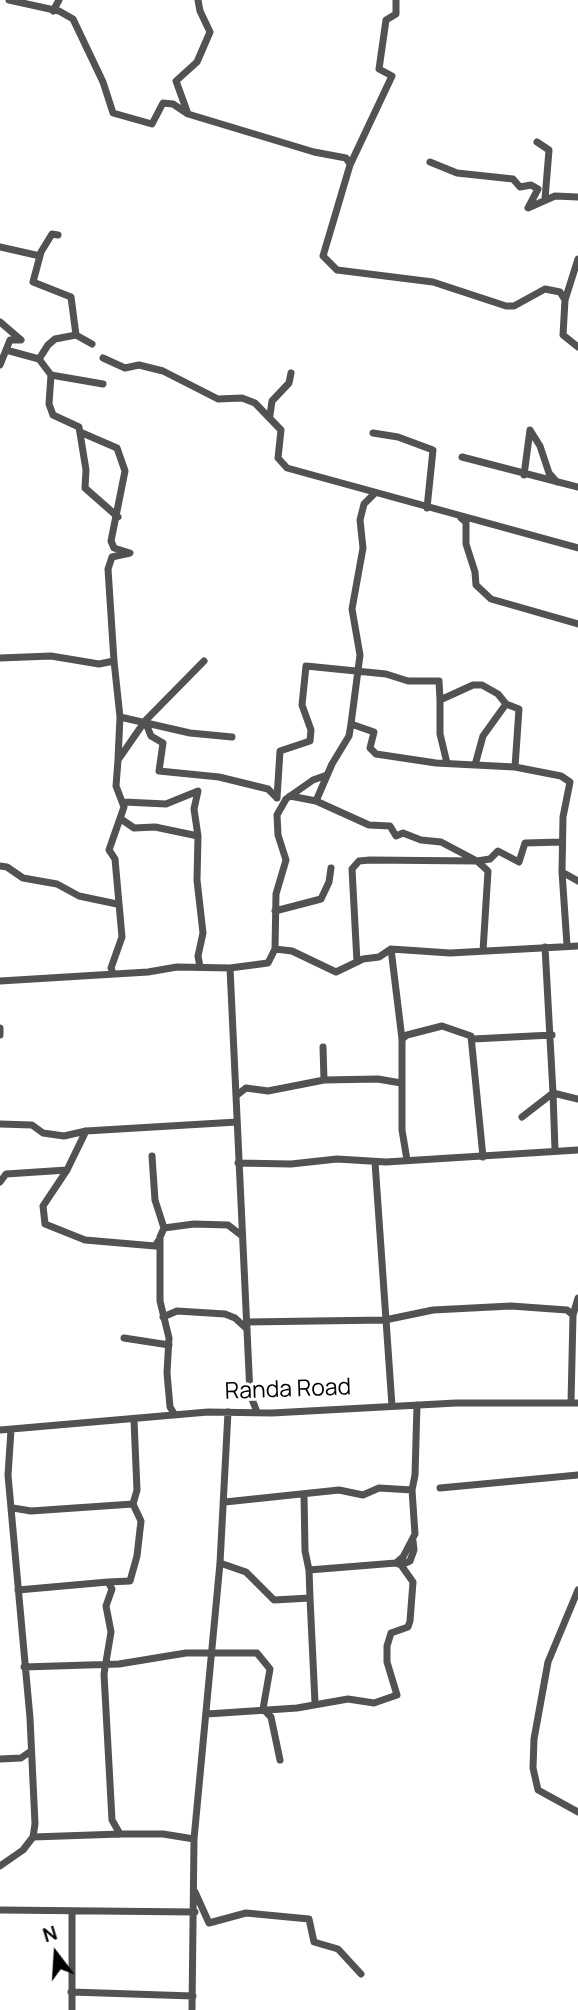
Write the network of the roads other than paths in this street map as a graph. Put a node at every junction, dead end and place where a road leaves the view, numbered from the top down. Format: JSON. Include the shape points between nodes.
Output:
{"nodes":[{"id":1,"x":9,"y":0,"type":"edge"},
{"id":2,"x":59,"y":0,"type":"edge"},
{"id":3,"x":198,"y":0,"type":"edge"},
{"id":4,"x":396,"y":0,"type":"edge"},
{"id":5,"x":53,"y":11,"type":"junction"},
{"id":6,"x":188,"y":114,"type":"junction"},
{"id":7,"x":537,"y":142,"type":"dead end"},
{"id":8,"x":430,"y":162,"type":"dead end"},
{"id":9,"x":350,"y":165,"type":"junction"},
{"id":10,"x":578,"y":197,"type":"edge"},
{"id":11,"x":545,"y":199,"type":"junction"},
{"id":12,"x":58,"y":235,"type":"dead end"},
{"id":13,"x":0,"y":247,"type":"edge"},
{"id":14,"x":40,"y":256,"type":"junction"},
{"id":15,"x":578,"y":259,"type":"edge"},
{"id":16,"x":565,"y":300,"type":"junction"},
{"id":17,"x":0,"y":321,"type":"edge"},
{"id":18,"x":76,"y":335,"type":"junction"},
{"id":19,"x":92,"y":344,"type":"dead end"},
{"id":20,"x":578,"y":347,"type":"edge"},
{"id":21,"x":6,"y":350,"type":"junction"},
{"id":22,"x":103,"y":358,"type":"dead end"},
{"id":23,"x":39,"y":359,"type":"junction"},
{"id":24,"x":0,"y":365,"type":"edge"},
{"id":25,"x":291,"y":373,"type":"dead end"},
{"id":26,"x":51,"y":375,"type":"junction"},
{"id":27,"x":103,"y":384,"type":"dead end"},
{"id":28,"x":270,"y":415,"type":"junction"},
{"id":29,"x":80,"y":432,"type":"junction"},
{"id":30,"x":373,"y":433,"type":"dead end"},
{"id":31,"x":462,"y":457,"type":"dead end"},
{"id":32,"x":524,"y":475,"type":"junction"},
{"id":33,"x":558,"y":483,"type":"junction"},
{"id":34,"x":578,"y":487,"type":"edge"},
{"id":35,"x":374,"y":494,"type":"junction"},
{"id":36,"x":427,"y":508,"type":"junction"},
{"id":37,"x":118,"y":517,"type":"junction"},
{"id":38,"x":461,"y":517,"type":"junction"},
{"id":39,"x":578,"y":548,"type":"edge"},
{"id":40,"x":578,"y":624,"type":"edge"},
{"id":41,"x":0,"y":658,"type":"edge"},
{"id":42,"x":114,"y":661,"type":"junction"},
{"id":43,"x":204,"y":661,"type":"dead end"},
{"id":44,"x":358,"y":674,"type":"junction"},
{"id":45,"x":439,"y":681,"type":"junction"},
{"id":46,"x":506,"y":704,"type":"junction"},
{"id":47,"x":120,"y":717,"type":"junction"},
{"id":48,"x":145,"y":721,"type":"junction"},
{"id":49,"x":351,"y":724,"type":"junction"},
{"id":50,"x":232,"y":737,"type":"dead end"},
{"id":51,"x":118,"y":760,"type":"junction"},
{"id":52,"x":447,"y":763,"type":"junction"},
{"id":53,"x":475,"y":765,"type":"junction"},
{"id":54,"x":515,"y":767,"type":"junction"},
{"id":55,"x":327,"y":775,"type":"junction"},
{"id":56,"x":578,"y":777,"type":"edge"},
{"id":57,"x":570,"y":782,"type":"junction"},
{"id":58,"x":290,"y":796,"type":"junction"},
{"id":59,"x":279,"y":801,"type":"junction"},
{"id":60,"x":124,"y":802,"type":"junction"},
{"id":61,"x":316,"y":802,"type":"junction"},
{"id":62,"x":121,"y":819,"type":"junction"},
{"id":63,"x":198,"y":836,"type":"junction"},
{"id":64,"x":562,"y":842,"type":"junction"},
{"id":65,"x":477,"y":861,"type":"junction"},
{"id":66,"x":0,"y":866,"type":"edge"},
{"id":67,"x":331,"y":868,"type":"dead end"},
{"id":68,"x":562,"y":872,"type":"junction"},
{"id":69,"x":578,"y":881,"type":"edge"},
{"id":70,"x":117,"y":904,"type":"junction"},
{"id":71,"x":275,"y":911,"type":"junction"},
{"id":72,"x":567,"y":945,"type":"junction"},
{"id":73,"x":578,"y":946,"type":"edge"},
{"id":74,"x":545,"y":947,"type":"junction"},
{"id":75,"x":275,"y":949,"type":"junction"},
{"id":76,"x":391,"y":949,"type":"junction"},
{"id":77,"x":483,"y":951,"type":"junction"},
{"id":78,"x":357,"y":962,"type":"junction"},
{"id":79,"x":200,"y":967,"type":"junction"},
{"id":80,"x":230,"y":968,"type":"junction"},
{"id":81,"x":113,"y":974,"type":"junction"},
{"id":82,"x":0,"y":981,"type":"edge"},
{"id":83,"x":0,"y":1028,"type":"edge"},
{"id":84,"x":0,"y":1035,"type":"edge"},
{"id":85,"x":552,"y":1035,"type":"junction"},
{"id":86,"x":402,"y":1039,"type":"junction"},
{"id":87,"x":473,"y":1039,"type":"junction"},
{"id":88,"x":323,"y":1047,"type":"dead end"},
{"id":89,"x":324,"y":1080,"type":"junction"},
{"id":90,"x":401,"y":1083,"type":"junction"},
{"id":91,"x":553,"y":1093,"type":"junction"},
{"id":92,"x":237,"y":1096,"type":"junction"},
{"id":93,"x":578,"y":1099,"type":"edge"},
{"id":94,"x":522,"y":1117,"type":"dead end"},
{"id":95,"x":237,"y":1122,"type":"junction"},
{"id":96,"x":1,"y":1123,"type":"edge"},
{"id":97,"x":86,"y":1131,"type":"junction"},
{"id":98,"x":555,"y":1150,"type":"junction"},
{"id":99,"x":578,"y":1150,"type":"edge"},
{"id":100,"x":152,"y":1156,"type":"dead end"},
{"id":101,"x":483,"y":1157,"type":"junction"},
{"id":102,"x":407,"y":1160,"type":"junction"},
{"id":103,"x":375,"y":1161,"type":"junction"},
{"id":104,"x":238,"y":1163,"type":"junction"},
{"id":105,"x":67,"y":1170,"type":"junction"},
{"id":106,"x":0,"y":1182,"type":"edge"},
{"id":107,"x":164,"y":1228,"type":"junction"},
{"id":108,"x":241,"y":1235,"type":"junction"},
{"id":109,"x":160,"y":1237,"type":"junction"},
{"id":110,"x":578,"y":1298,"type":"edge"},
{"id":111,"x":573,"y":1315,"type":"junction"},
{"id":112,"x":163,"y":1317,"type":"junction"},
{"id":113,"x":385,"y":1320,"type":"junction"},
{"id":114,"x":247,"y":1326,"type":"junction"},
{"id":115,"x":124,"y":1338,"type":"dead end"},
{"id":116,"x":169,"y":1345,"type":"junction"},
{"id":117,"x":575,"y":1403,"type":"edge"},
{"id":118,"x":417,"y":1405,"type":"junction"},
{"id":119,"x":392,"y":1406,"type":"junction"},
{"id":120,"x":228,"y":1412,"type":"junction"},
{"id":121,"x":257,"y":1412,"type":"junction"},
{"id":122,"x":174,"y":1415,"type":"junction"},
{"id":123,"x":134,"y":1420,"type":"junction"},
{"id":124,"x":0,"y":1430,"type":"edge"},
{"id":125,"x":11,"y":1430,"type":"junction"},
{"id":126,"x":578,"y":1475,"type":"edge"},
{"id":127,"x":440,"y":1488,"type":"dead end"},
{"id":128,"x":412,"y":1490,"type":"junction"},
{"id":129,"x":304,"y":1494,"type":"junction"},
{"id":130,"x":225,"y":1502,"type":"junction"},
{"id":131,"x":133,"y":1504,"type":"junction"},
{"id":132,"x":13,"y":1508,"type":"junction"},
{"id":133,"x":220,"y":1563,"type":"junction"},
{"id":134,"x":398,"y":1564,"type":"junction"},
{"id":135,"x":309,"y":1570,"type":"junction"},
{"id":136,"x":108,"y":1582,"type":"junction"},
{"id":137,"x":18,"y":1590,"type":"junction"},
{"id":138,"x":578,"y":1590,"type":"edge"},
{"id":139,"x":310,"y":1598,"type":"junction"},
{"id":140,"x":212,"y":1654,"type":"junction"},
{"id":141,"x":106,"y":1664,"type":"junction"},
{"id":142,"x":24,"y":1667,"type":"junction"},
{"id":143,"x":316,"y":1703,"type":"junction"},
{"id":144,"x":262,"y":1709,"type":"junction"},
{"id":145,"x":207,"y":1714,"type":"junction"},
{"id":146,"x":31,"y":1751,"type":"junction"},
{"id":147,"x":0,"y":1759,"type":"edge"},
{"id":148,"x":280,"y":1760,"type":"dead end"},
{"id":149,"x":578,"y":1812,"type":"edge"},
{"id":150,"x":120,"y":1834,"type":"junction"},
{"id":151,"x":33,"y":1838,"type":"junction"},
{"id":152,"x":194,"y":1839,"type":"junction"},
{"id":153,"x":0,"y":1866,"type":"edge"},
{"id":154,"x":194,"y":1891,"type":"junction"},
{"id":155,"x":0,"y":1910,"type":"edge"},
{"id":156,"x":72,"y":1912,"type":"junction"},
{"id":157,"x":195,"y":1912,"type":"junction"},
{"id":158,"x":362,"y":1974,"type":"dead end"},
{"id":159,"x":71,"y":1992,"type":"junction"},
{"id":160,"x":193,"y":1996,"type":"junction"},
{"id":161,"x":72,"y":2010,"type":"edge"},
{"id":162,"x":192,"y":2010,"type":"edge"}],
"edges":[{"from":1,"to":5,"type":"street"},
{"from":2,"to":5,"type":"street"},
{"from":3,"to":6,"type":"street","via":[[210,32],[197,62],[176,81]]},
{"from":4,"to":9,"type":"street","via":[[396,14],[386,20],[379,69],[392,76]]},
{"from":5,"to":6,"type":"street","via":[[66,14],[79,28],[113,113],[152,124],[163,103]]},
{"from":6,"to":9,"type":"street","via":[[346,158]]},
{"from":7,"to":11,"type":"street","via":[[550,150]]},
{"from":8,"to":11,"type":"street","via":[[457,173],[513,179],[520,187],[531,185],[538,189],[528,208]]},
{"from":9,"to":16,"type":"street","via":[[324,245],[323,256],[337,270],[433,282],[506,306],[545,289],[560,292]]},
{"from":10,"to":11,"type":"street"},
{"from":12,"to":14,"type":"street","via":[[52,234]]},
{"from":13,"to":14,"type":"street"},
{"from":14,"to":18,"type":"street","via":[[33,282],[71,297]]},
{"from":15,"to":16,"type":"street"},
{"from":16,"to":20,"type":"street","via":[[563,335]]},
{"from":17,"to":21,"type":"street","via":[[21,340],[10,340]]},
{"from":18,"to":19,"type":"street"},
{"from":18,"to":23,"type":"street","via":[[55,340]]},
{"from":21,"to":23,"type":"street"},
{"from":21,"to":24,"type":"street"},
{"from":22,"to":28,"type":"street","via":[[125,368],[139,365],[163,371],[212,397],[242,398]]},
{"from":23,"to":26,"type":"street"},
{"from":25,"to":28,"type":"street","via":[[289,383],[272,401]]},
{"from":26,"to":27,"type":"street"},
{"from":26,"to":29,"type":"street","via":[[52,415],[79,427]]},
{"from":28,"to":35,"type":"street","via":[[281,430],[278,458],[282,465]]},
{"from":29,"to":37,"type":"street","via":[[85,488]]},
{"from":29,"to":37,"type":"street","via":[[117,448],[125,471]]},
{"from":30,"to":36,"type":"street","via":[[433,450]]},
{"from":31,"to":32,"type":"street"},
{"from":32,"to":33,"type":"street"},
{"from":32,"to":33,"type":"street","via":[[530,430]]},
{"from":33,"to":34,"type":"street"},
{"from":35,"to":36,"type":"street"},
{"from":35,"to":44,"type":"street","via":[[361,513],[363,548],[352,610],[359,641]]},
{"from":36,"to":38,"type":"street"},
{"from":37,"to":42,"type":"street","via":[[111,541],[114,548],[130,553],[112,557],[108,569]]},
{"from":38,"to":39,"type":"street"},
{"from":38,"to":40,"type":"street","via":[[466,523],[476,585],[491,599]]},
{"from":41,"to":42,"type":"street"},
{"from":42,"to":47,"type":"street"},
{"from":43,"to":48,"type":"street"},
{"from":44,"to":45,"type":"street"},
{"from":44,"to":49,"type":"street"},
{"from":44,"to":59,"type":"street","via":[[306,666],[302,705],[312,730],[310,741],[281,751]]},
{"from":45,"to":46,"type":"street","via":[[440,701],[482,685]]},
{"from":45,"to":52,"type":"street","via":[[440,734]]},
{"from":46,"to":53,"type":"street","via":[[483,736]]},
{"from":46,"to":54,"type":"street","via":[[519,709]]},
{"from":47,"to":48,"type":"street"},
{"from":47,"to":51,"type":"street"},
{"from":48,"to":50,"type":"street","via":[[190,733]]},
{"from":48,"to":51,"type":"street"},
{"from":48,"to":59,"type":"street","via":[[151,736],[163,743],[159,772],[219,777],[268,789]]},
{"from":49,"to":52,"type":"street","via":[[373,732],[372,753]]},
{"from":49,"to":55,"type":"street"},
{"from":51,"to":60,"type":"street","via":[[117,786]]},
{"from":52,"to":53,"type":"street"},
{"from":53,"to":54,"type":"street"},
{"from":54,"to":57,"type":"street"},
{"from":55,"to":58,"type":"street"},
{"from":55,"to":61,"type":"street"},
{"from":56,"to":57,"type":"street"},
{"from":57,"to":64,"type":"street"},
{"from":58,"to":59,"type":"street"},
{"from":58,"to":61,"type":"street"},
{"from":59,"to":71,"type":"street","via":[[276,822],[286,860]]},
{"from":60,"to":62,"type":"street"},
{"from":60,"to":63,"type":"street","via":[[166,804],[198,791],[194,809]]},
{"from":61,"to":65,"type":"street","via":[[369,825],[390,826],[396,835],[441,842]]},
{"from":62,"to":63,"type":"street","via":[[134,828],[155,827]]},
{"from":62,"to":70,"type":"street","via":[[109,850],[115,859]]},
{"from":63,"to":79,"type":"street","via":[[203,933]]},
{"from":64,"to":65,"type":"street","via":[[525,843],[519,862],[498,851],[490,859]]},
{"from":64,"to":68,"type":"street"},
{"from":65,"to":77,"type":"street","via":[[488,871]]},
{"from":65,"to":78,"type":"street","via":[[359,861],[352,869]]},
{"from":66,"to":70,"type":"street","via":[[23,878]]},
{"from":67,"to":71,"type":"street","via":[[321,899]]},
{"from":68,"to":69,"type":"street"},
{"from":68,"to":72,"type":"street"},
{"from":70,"to":81,"type":"street","via":[[122,937]]},
{"from":71,"to":75,"type":"street"},
{"from":72,"to":73,"type":"street"},
{"from":72,"to":74,"type":"street"},
{"from":74,"to":77,"type":"street"},
{"from":74,"to":85,"type":"street"},
{"from":75,"to":78,"type":"street","via":[[292,951],[336,972]]},
{"from":75,"to":80,"type":"street","via":[[268,963]]},
{"from":76,"to":77,"type":"street"},
{"from":76,"to":78,"type":"street"},
{"from":76,"to":86,"type":"street"},
{"from":79,"to":80,"type":"street"},
{"from":79,"to":81,"type":"street"},
{"from":80,"to":92,"type":"street"},
{"from":81,"to":82,"type":"street"},
{"from":83,"to":84,"type":"street"},
{"from":85,"to":87,"type":"street"},
{"from":85,"to":91,"type":"street"},
{"from":86,"to":87,"type":"street","via":[[442,1026]]},
{"from":86,"to":90,"type":"street"},
{"from":87,"to":101,"type":"street"},
{"from":88,"to":89,"type":"street"},
{"from":89,"to":90,"type":"street"},
{"from":89,"to":92,"type":"street","via":[[268,1091],[246,1088]]},
{"from":90,"to":102,"type":"street"},
{"from":91,"to":93,"type":"street"},
{"from":91,"to":94,"type":"street"},
{"from":91,"to":98,"type":"street"},
{"from":92,"to":95,"type":"street"},
{"from":95,"to":97,"type":"street"},
{"from":95,"to":104,"type":"street"},
{"from":96,"to":97,"type":"street","via":[[32,1125],[43,1133],[64,1136]]},
{"from":97,"to":105,"type":"street"},
{"from":98,"to":99,"type":"street"},
{"from":98,"to":101,"type":"street"},
{"from":100,"to":107,"type":"street","via":[[155,1200]]},
{"from":101,"to":102,"type":"street"},
{"from":102,"to":103,"type":"street"},
{"from":103,"to":104,"type":"street"},
{"from":103,"to":113,"type":"street"},
{"from":104,"to":108,"type":"street"},
{"from":105,"to":106,"type":"street","via":[[6,1174]]},
{"from":105,"to":109,"type":"street","via":[[43,1206],[45,1224],[85,1240],[155,1246]]},
{"from":107,"to":108,"type":"street","via":[[218,1224]]},
{"from":107,"to":109,"type":"street"},
{"from":108,"to":114,"type":"street"},
{"from":109,"to":112,"type":"street"},
{"from":110,"to":111,"type":"street"},
{"from":111,"to":113,"type":"street","via":[[567,1310],[511,1306],[433,1310]]},
{"from":111,"to":117,"type":"street"},
{"from":112,"to":114,"type":"street","via":[[177,1311],[225,1314]]},
{"from":112,"to":116,"type":"street"},
{"from":113,"to":114,"type":"street"},
{"from":113,"to":119,"type":"street"},
{"from":114,"to":121,"type":"street","via":[[250,1394]]},
{"from":115,"to":116,"type":"street"},
{"from":116,"to":122,"type":"street","via":[[167,1373]]},
{"from":117,"to":118,"type":"street","name":"Randa Road"},
{"from":118,"to":119,"type":"street","name":"Randa Road"},
{"from":118,"to":128,"type":"street"},
{"from":119,"to":121,"type":"street","name":"Randa Road"},
{"from":120,"to":121,"type":"street","name":"Randa Road"},
{"from":120,"to":122,"type":"street","name":"Randa Road"},
{"from":120,"to":130,"type":"street"},
{"from":122,"to":123,"type":"street","name":"Randa Road"},
{"from":123,"to":125,"type":"street","name":"Randa Road"},
{"from":123,"to":131,"type":"street","via":[[137,1490]]},
{"from":124,"to":125,"type":"street","name":"Randa Road"},
{"from":125,"to":132,"type":"street","via":[[8,1475]]},
{"from":126,"to":127,"type":"street"},
{"from":128,"to":129,"type":"street"},
{"from":128,"to":134,"type":"street","via":[[415,1529]]},
{"from":129,"to":130,"type":"street"},
{"from":129,"to":135,"type":"street"},
{"from":130,"to":133,"type":"street"},
{"from":131,"to":132,"type":"street","via":[[32,1511]]},
{"from":131,"to":136,"type":"street","via":[[141,1532],[130,1581]]},
{"from":132,"to":137,"type":"street"},
{"from":133,"to":139,"type":"street","via":[[246,1572],[274,1600]]},
{"from":133,"to":140,"type":"street"},
{"from":134,"to":135,"type":"street"},
{"from":134,"to":143,"type":"street","via":[[414,1588],[408,1627],[394,1630],[387,1646],[397,1695],[374,1703],[348,1699]]},
{"from":135,"to":139,"type":"street"},
{"from":136,"to":137,"type":"street"},
{"from":136,"to":141,"type":"street","via":[[112,1589],[106,1606],[111,1632]]},
{"from":137,"to":142,"type":"street"},
{"from":138,"to":149,"type":"street","via":[[548,1662],[533,1768],[538,1790]]},
{"from":139,"to":143,"type":"street"},
{"from":140,"to":141,"type":"street"},
{"from":140,"to":144,"type":"street","via":[[257,1653],[270,1674]]},
{"from":140,"to":145,"type":"street"},
{"from":141,"to":142,"type":"street"},
{"from":141,"to":150,"type":"street","via":[[112,1820]]},
{"from":142,"to":146,"type":"street"},
{"from":143,"to":144,"type":"street"},
{"from":144,"to":145,"type":"street"},
{"from":144,"to":148,"type":"street","via":[[271,1717]]},
{"from":145,"to":152,"type":"street"},
{"from":146,"to":147,"type":"street","via":[[21,1758]]},
{"from":146,"to":151,"type":"street"},
{"from":150,"to":151,"type":"street"},
{"from":150,"to":152,"type":"street"},
{"from":151,"to":153,"type":"street","via":[[18,1856]]},
{"from":152,"to":154,"type":"street"},
{"from":154,"to":157,"type":"street"},
{"from":154,"to":158,"type":"street","via":[[209,1923],[246,1913],[309,1919],[314,1942],[338,1949]]},
{"from":155,"to":156,"type":"street"},
{"from":156,"to":157,"type":"street"},
{"from":156,"to":159,"type":"street"},
{"from":157,"to":160,"type":"street"},
{"from":159,"to":160,"type":"street"},
{"from":159,"to":161,"type":"street"},
{"from":160,"to":162,"type":"street"}]}
